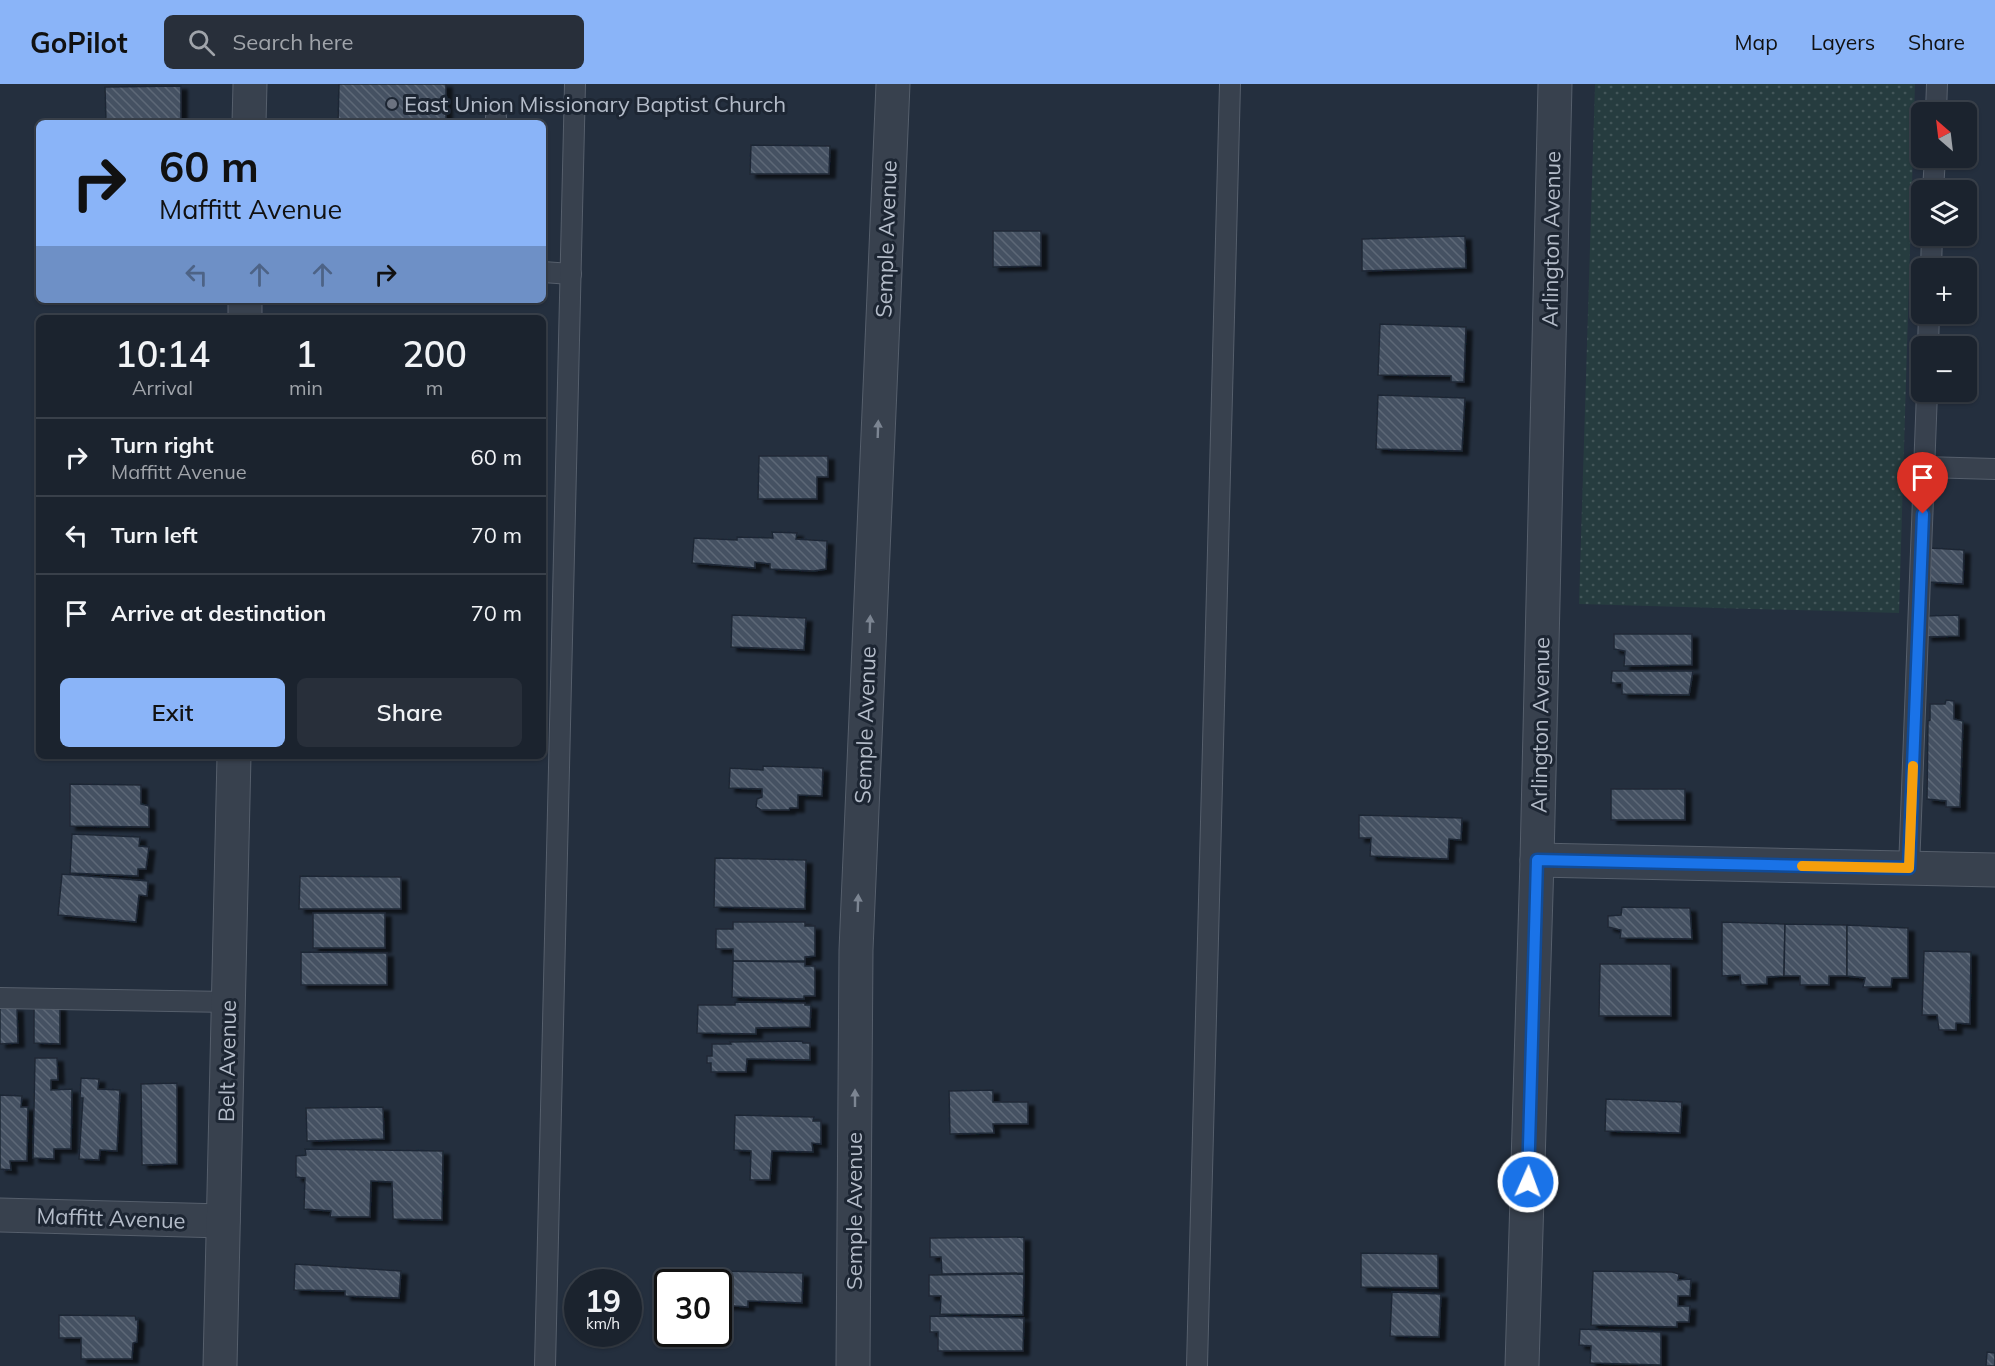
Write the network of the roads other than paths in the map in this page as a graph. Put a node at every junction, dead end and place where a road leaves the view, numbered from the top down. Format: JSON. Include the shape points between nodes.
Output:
{"nodes":[{"id":1,"x":250,"y":84,"type":"edge"},
{"id":2,"x":575,"y":84,"type":"edge"},
{"id":3,"x":893,"y":84,"type":"edge"},
{"id":4,"x":1230,"y":84,"type":"edge"},
{"id":5,"x":1555,"y":84,"type":"edge"},
{"id":6,"x":1937,"y":84,"type":"edge"},
{"id":7,"x":1936,"y":102,"type":"edge"},
{"id":8,"x":249,"y":120,"type":"edge"},
{"id":9,"x":546,"y":272,"type":"edge"},
{"id":10,"x":571,"y":274,"type":"junction"},
{"id":11,"x":1927,"y":402,"type":"edge"},
{"id":12,"x":1924,"y":467,"type":"junction"},
{"id":13,"x":1995,"y":469,"type":"edge"},
{"id":14,"x":234,"y":759,"type":"edge"},
{"id":15,"x":1537,"y":860,"type":"junction"},
{"id":16,"x":1909,"y":868,"type":"junction"},
{"id":17,"x":1995,"y":870,"type":"edge"},
{"id":18,"x":0,"y":998,"type":"edge"},
{"id":19,"x":228,"y":1002,"type":"junction"},
{"id":20,"x":0,"y":1215,"type":"edge"},
{"id":21,"x":223,"y":1221,"type":"junction"},
{"id":22,"x":220,"y":1366,"type":"edge"},
{"id":23,"x":545,"y":1366,"type":"edge"},
{"id":24,"x":853,"y":1366,"type":"edge"},
{"id":25,"x":1197,"y":1366,"type":"edge"},
{"id":26,"x":1522,"y":1366,"type":"edge"}],
"edges":[{"from":1,"to":8,"type":"street"},
{"from":2,"to":10,"type":"lane"},
{"from":24,"to":3,"type":"street","name":"Semple Avenue","one_way":true,"via":[[856,950]]},
{"from":4,"to":25,"type":"lane"},
{"from":5,"to":15,"type":"street","name":"Arlington Avenue"},
{"from":6,"to":7,"type":"lane"},
{"from":9,"to":10,"type":"lane"},
{"from":10,"to":23,"type":"lane"},
{"from":11,"to":12,"type":"lane"},
{"from":12,"to":13,"type":"lane"},
{"from":12,"to":16,"type":"lane"},
{"from":14,"to":19,"type":"street","name":"Belt Avenue"},
{"from":15,"to":16,"type":"street"},
{"from":15,"to":26,"type":"street","name":"Arlington Avenue"},
{"from":16,"to":17,"type":"street"},
{"from":18,"to":19,"type":"lane"},
{"from":19,"to":21,"type":"street","name":"Belt Avenue"},
{"from":20,"to":21,"type":"street","name":"Maffitt Avenue"},
{"from":21,"to":22,"type":"street","name":"Belt Avenue"}]}
